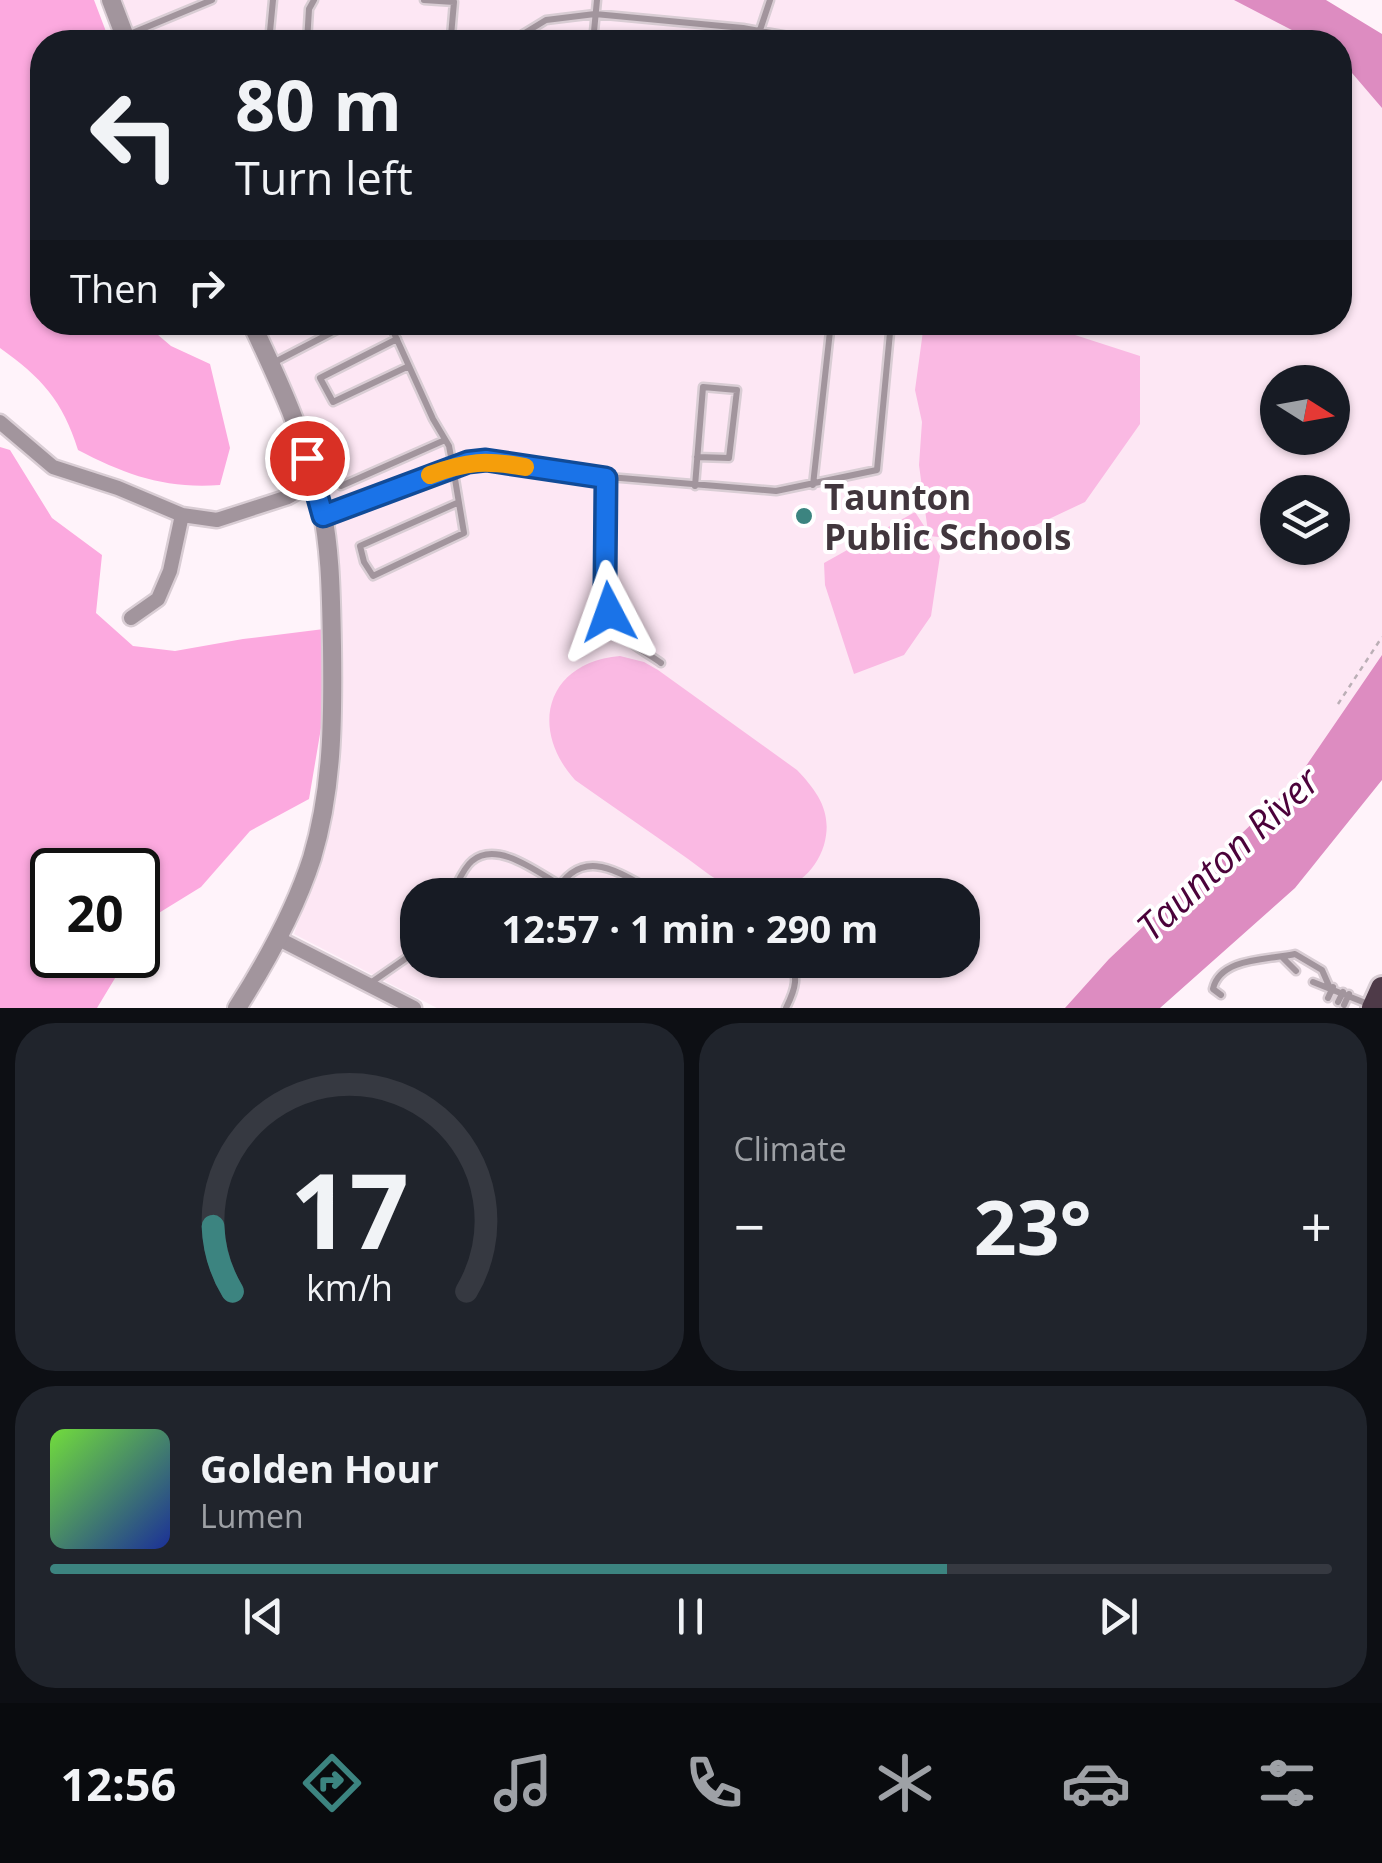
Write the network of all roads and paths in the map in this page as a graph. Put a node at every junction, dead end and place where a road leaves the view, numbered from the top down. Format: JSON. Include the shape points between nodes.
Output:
{"nodes":[{"id":1,"x":111,"y":0,"type":"edge"},
{"id":2,"x":212,"y":0,"type":"edge"},
{"id":3,"x":273,"y":0,"type":"edge"},
{"id":4,"x":314,"y":0,"type":"edge"},
{"id":5,"x":424,"y":0,"type":"edge"},
{"id":6,"x":597,"y":0,"type":"edge"},
{"id":7,"x":770,"y":0,"type":"edge"},
{"id":8,"x":596,"y":14,"type":"junction"},
{"id":9,"x":123,"y":30,"type":"edge"},
{"id":10,"x":146,"y":30,"type":"edge"},
{"id":11,"x":270,"y":30,"type":"edge"},
{"id":12,"x":308,"y":30,"type":"edge"},
{"id":13,"x":452,"y":30,"type":"edge"},
{"id":14,"x":530,"y":30,"type":"edge"},
{"id":15,"x":594,"y":30,"type":"edge"},
{"id":16,"x":760,"y":30,"type":"joint"},
{"id":17,"x":258,"y":335,"type":"edge"},
{"id":18,"x":327,"y":335,"type":"edge"},
{"id":19,"x":396,"y":335,"type":"edge"},
{"id":20,"x":830,"y":335,"type":"edge"},
{"id":21,"x":890,"y":335,"type":"edge"},
{"id":22,"x":397,"y":338,"type":"junction"},
{"id":23,"x":272,"y":364,"type":"junction"},
{"id":24,"x":409,"y":366,"type":"junction"},
{"id":25,"x":0,"y":422,"type":"edge"},
{"id":26,"x":445,"y":440,"type":"junction"},
{"id":27,"x":697,"y":457,"type":"junction"},
{"id":28,"x":453,"y":467,"type":"junction"},
{"id":29,"x":606,"y":478,"type":"junction"},
{"id":30,"x":315,"y":482,"type":"junction"},
{"id":31,"x":814,"y":485,"type":"junction"},
{"id":32,"x":341,"y":486,"type":"dead end"},
{"id":33,"x":695,"y":486,"type":"junction"},
{"id":34,"x":457,"y":504,"type":"junction"},
{"id":35,"x":182,"y":516,"type":"junction"},
{"id":36,"x":323,"y":516,"type":"junction"},
{"id":37,"x":131,"y":618,"type":"dead end"},
{"id":38,"x":1382,"y":637,"type":"edge"},
{"id":39,"x":661,"y":663,"type":"dead end"},
{"id":40,"x":1338,"y":704,"type":"dead end"},
{"id":41,"x":461,"y":878,"type":"edge"},
{"id":42,"x":549,"y":878,"type":"edge"},
{"id":43,"x":566,"y":878,"type":"edge"},
{"id":44,"x":628,"y":878,"type":"edge"},
{"id":45,"x":277,"y":938,"type":"junction"},
{"id":46,"x":1282,"y":957,"type":"junction"},
{"id":47,"x":400,"y":962,"type":"edge"},
{"id":48,"x":1298,"y":968,"type":"dead end"},
{"id":49,"x":796,"y":978,"type":"edge"},
{"id":50,"x":1315,"y":978,"type":"dead end"},
{"id":51,"x":368,"y":984,"type":"junction"},
{"id":52,"x":1331,"y":986,"type":"junction"},
{"id":53,"x":1346,"y":993,"type":"junction"},
{"id":54,"x":1220,"y":995,"type":"dead end"},
{"id":55,"x":1328,"y":998,"type":"dead end"},
{"id":56,"x":1376,"y":1001,"type":"edge"},
{"id":57,"x":1341,"y":1003,"type":"dead end"},
{"id":58,"x":236,"y":1008,"type":"edge"},
{"id":59,"x":414,"y":1008,"type":"edge"},
{"id":60,"x":786,"y":1008,"type":"edge"}],
"edges":[{"from":1,"to":9,"type":"street"},
{"from":2,"to":10,"type":"lane"},
{"from":3,"to":11,"type":"lane"},
{"from":4,"to":12,"type":"lane"},
{"from":5,"to":13,"type":"lane","via":[[454,2]]},
{"from":6,"to":8,"type":"lane"},
{"from":7,"to":16,"type":"lane"},
{"from":8,"to":14,"type":"lane","via":[[546,20]]},
{"from":8,"to":15,"type":"lane"},
{"from":8,"to":16,"type":"lane"},
{"from":17,"to":23,"type":"street"},
{"from":18,"to":23,"type":"lane"},
{"from":19,"to":22,"type":"lane"},
{"from":20,"to":31,"type":"lane"},
{"from":21,"to":31,"type":"lane","via":[[878,470]]},
{"from":22,"to":24,"type":"lane"},
{"from":22,"to":24,"type":"lane","via":[[320,378],[333,402]]},
{"from":23,"to":30,"type":"street"},
{"from":24,"to":26,"type":"lane"},
{"from":25,"to":35,"type":"street","via":[[54,467]]},
{"from":26,"to":28,"type":"lane"},
{"from":26,"to":32,"type":"lane"},
{"from":27,"to":27,"type":"lane","via":[[703,387],[738,390],[729,458]]},
{"from":27,"to":33,"type":"lane"},
{"from":28,"to":29,"type":"lane","via":[[486,460]]},
{"from":28,"to":34,"type":"lane"},
{"from":28,"to":36,"type":"lane"},
{"from":29,"to":33,"type":"lane"},
{"from":29,"to":39,"type":"lane","via":[[609,612],[622,635]]},
{"from":30,"to":35,"type":"street","via":[[217,520]]},
{"from":30,"to":36,"type":"street"},
{"from":31,"to":33,"type":"lane","via":[[776,492]]},
{"from":34,"to":34,"type":"lane","via":[[464,534],[373,576],[360,546]]},
{"from":35,"to":37,"type":"street","via":[[158,599]]},
{"from":36,"to":45,"type":"street","via":[[332,604],[330,774],[311,861]]},
{"from":38,"to":40,"type":"path"},
{"from":41,"to":42,"type":"lane","via":[[484,855],[506,855]]},
{"from":43,"to":44,"type":"lane","via":[[594,865]]},
{"from":45,"to":51,"type":"street"},
{"from":45,"to":58,"type":"street"},
{"from":46,"to":48,"type":"lane"},
{"from":46,"to":52,"type":"lane","via":[[1295,954],[1322,970]]},
{"from":46,"to":54,"type":"lane","via":[[1239,963],[1215,979],[1213,990]]},
{"from":47,"to":51,"type":"lane"},
{"from":49,"to":60,"type":"lane"},
{"from":50,"to":52,"type":"lane"},
{"from":51,"to":59,"type":"street"},
{"from":52,"to":53,"type":"lane"},
{"from":52,"to":55,"type":"lane"},
{"from":53,"to":56,"type":"lane"},
{"from":53,"to":57,"type":"lane"}]}
